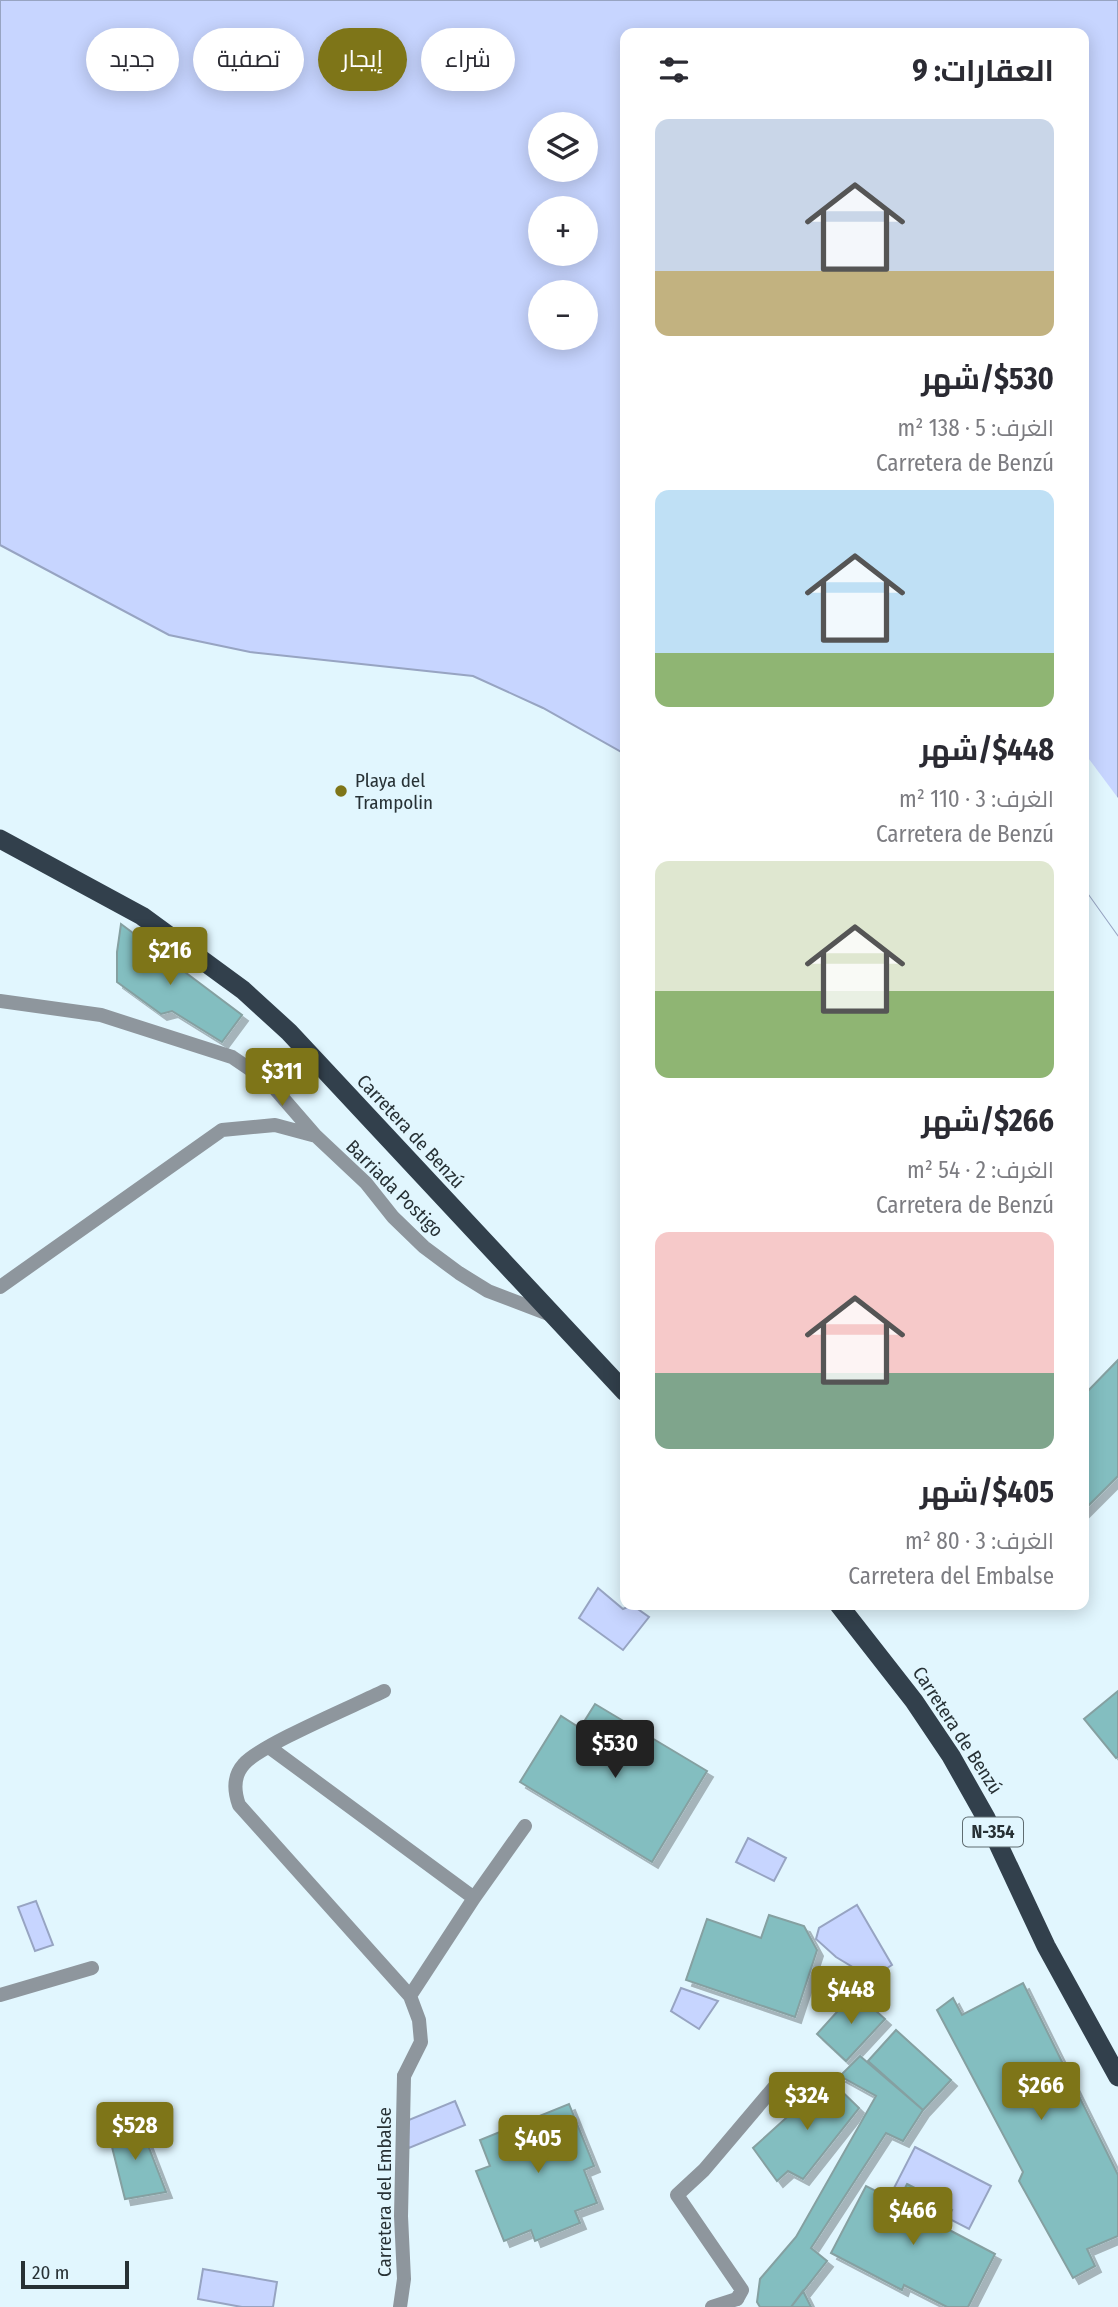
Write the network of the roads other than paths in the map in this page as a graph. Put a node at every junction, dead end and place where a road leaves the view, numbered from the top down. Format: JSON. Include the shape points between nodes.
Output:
{"nodes":[{"id":1,"x":0,"y":839,"type":"edge"},
{"id":2,"x":0,"y":1001,"type":"edge"},
{"id":3,"x":316,"y":1136,"type":"junction"},
{"id":4,"x":0,"y":1287,"type":"edge"},
{"id":5,"x":552,"y":1316,"type":"junction"},
{"id":6,"x":620,"y":1387,"type":"edge"},
{"id":7,"x":843,"y":1610,"type":"edge"},
{"id":8,"x":384,"y":1692,"type":"dead end"},
{"id":9,"x":270,"y":1747,"type":"junction"},
{"id":10,"x":525,"y":1826,"type":"dead end"},
{"id":11,"x":474,"y":1898,"type":"junction"},
{"id":12,"x":92,"y":1968,"type":"dead end"},
{"id":13,"x":0,"y":1995,"type":"edge"},
{"id":14,"x":410,"y":1996,"type":"junction"},
{"id":15,"x":1118,"y":2077,"type":"edge"},
{"id":16,"x":776,"y":2085,"type":"dead end"},
{"id":17,"x":400,"y":2307,"type":"edge"},
{"id":18,"x":712,"y":2307,"type":"edge"}],
"edges":[{"from":1,"to":5,"type":"highway","name":"Carretera de Benzú","via":[[142,916],[243,990],[289,1032]]},
{"from":2,"to":3,"type":"street","via":[[101,1015],[233,1057],[270,1082]]},
{"from":3,"to":4,"type":"street","name":"Barriada Postigo","via":[[275,1125],[222,1130]]},
{"from":3,"to":5,"type":"street","name":"Barriada Postigo","via":[[424,1247],[488,1291]]},
{"from":5,"to":6,"type":"highway","name":"Carretera de Benzú"},
{"from":7,"to":15,"type":"highway","name":"Carretera de Benzú","number":"N-354","via":[[915,1701],[951,1756]]},
{"from":8,"to":9,"type":"street"},
{"from":9,"to":11,"type":"street"},
{"from":9,"to":14,"type":"street","via":[[237,1774],[239,1805]]},
{"from":10,"to":11,"type":"street"},
{"from":11,"to":14,"type":"street"},
{"from":12,"to":13,"type":"street"},
{"from":14,"to":17,"type":"street","name":"Carretera del Embalse","via":[[421,2042],[404,2076],[404,2279]]},
{"from":16,"to":18,"type":"street","via":[[677,2195],[742,2290],[737,2299]]}]}
